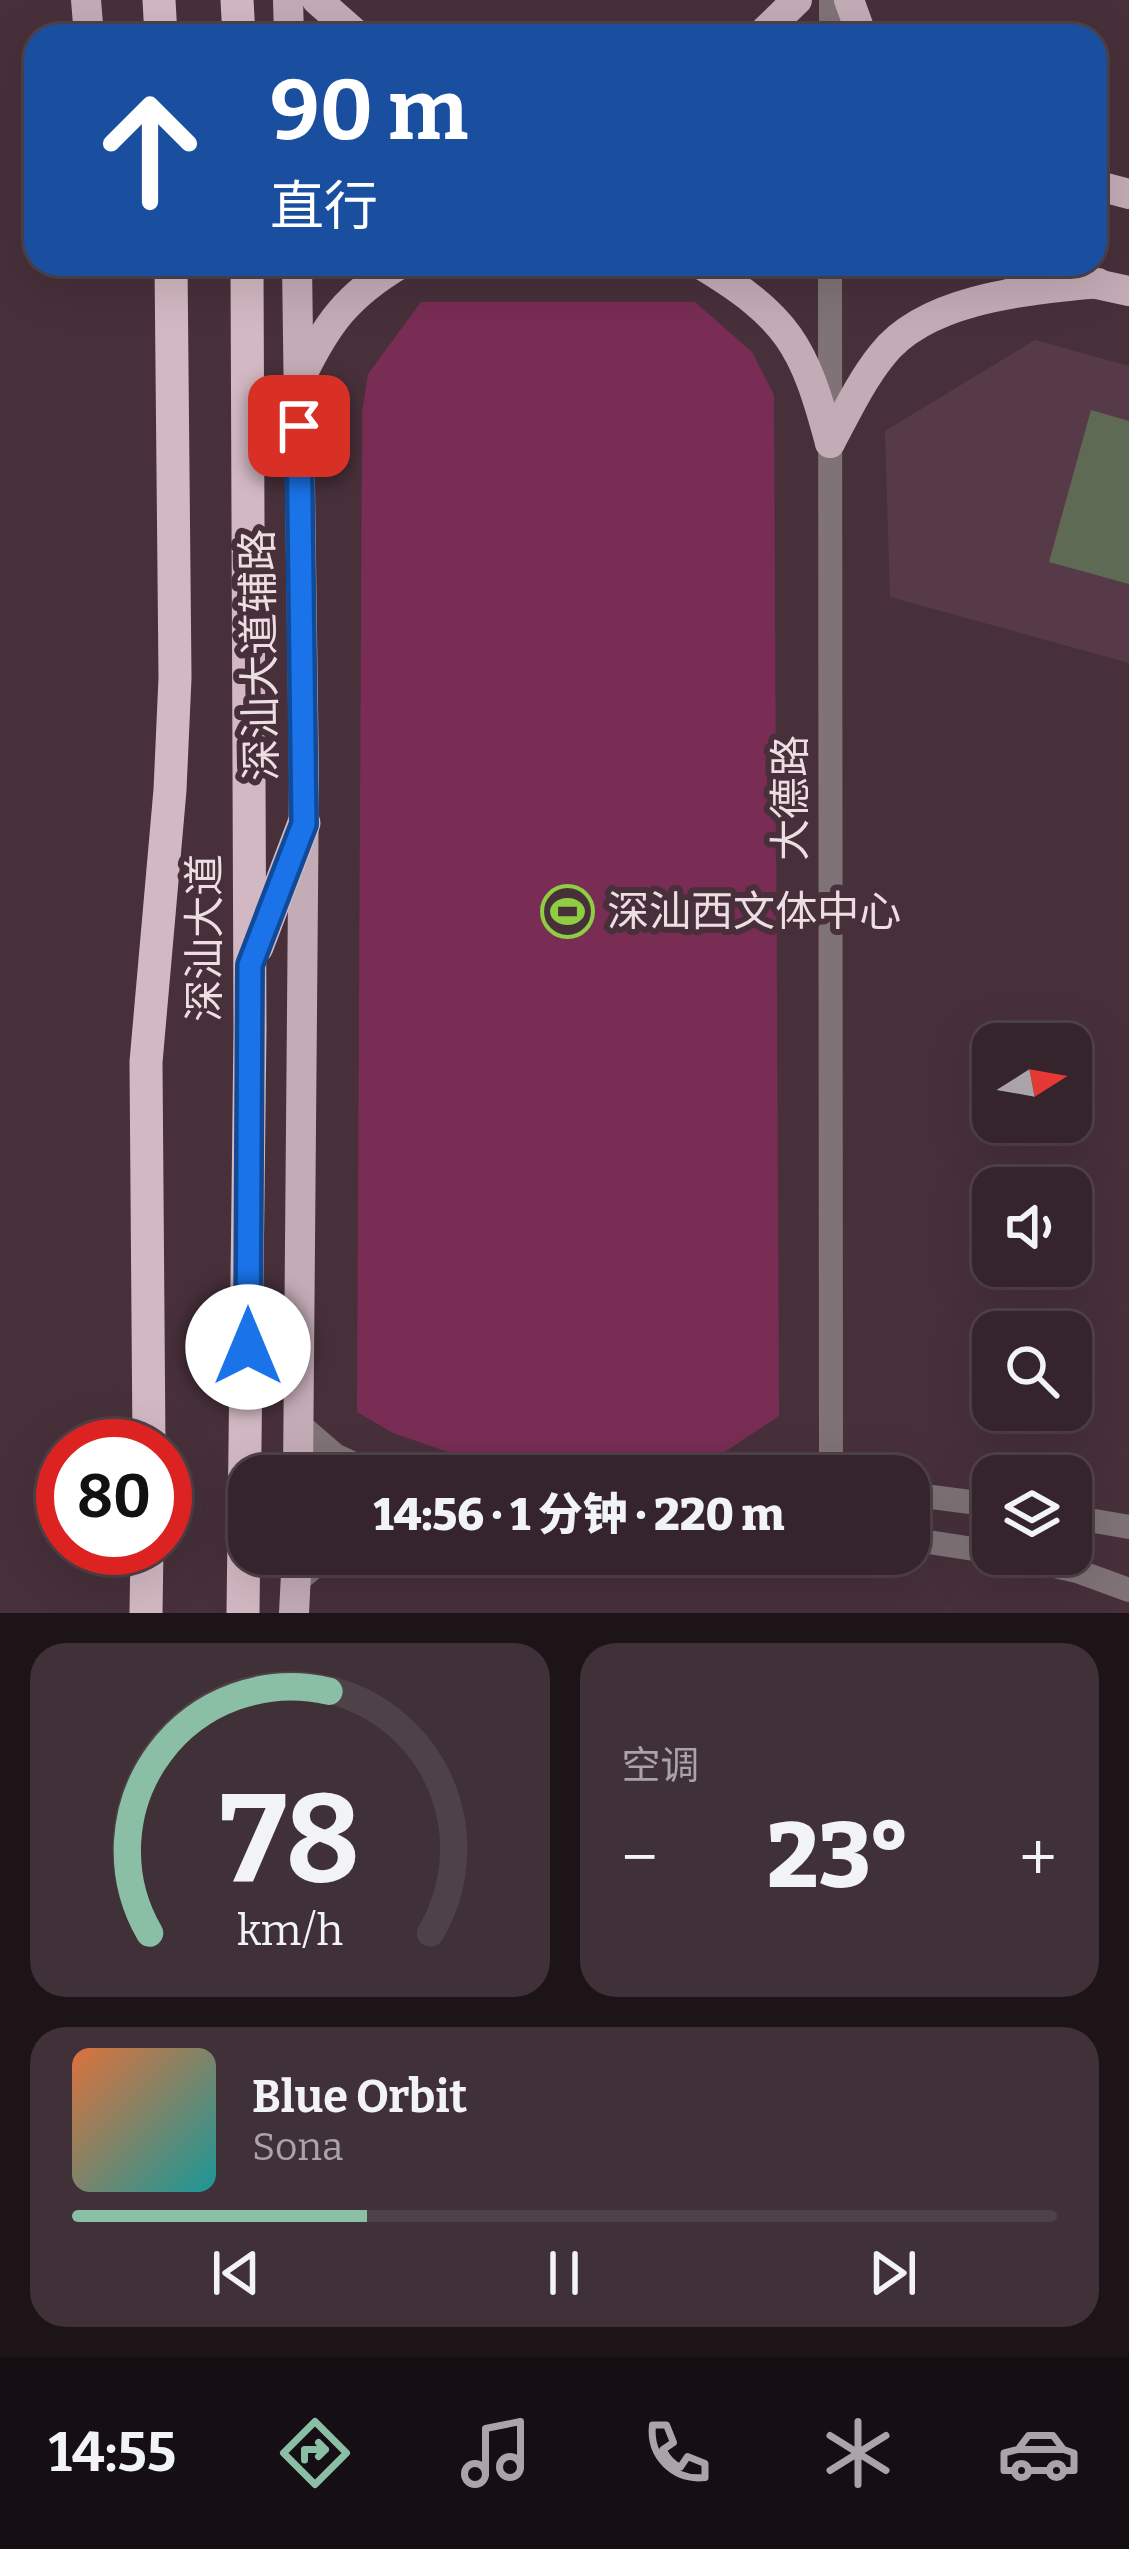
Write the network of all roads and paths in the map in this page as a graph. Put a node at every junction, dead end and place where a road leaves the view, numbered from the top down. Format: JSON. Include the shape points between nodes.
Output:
{"nodes":[{"id":1,"x":317,"y":0,"type":"edge"},
{"id":2,"x":797,"y":0,"type":"edge"},
{"id":3,"x":344,"y":24,"type":"edge"},
{"id":4,"x":772,"y":24,"type":"edge"},
{"id":5,"x":171,"y":276,"type":"edge"},
{"id":6,"x":247,"y":276,"type":"edge"},
{"id":7,"x":296,"y":276,"type":"edge"},
{"id":8,"x":381,"y":276,"type":"edge"},
{"id":9,"x":720,"y":276,"type":"edge"},
{"id":10,"x":830,"y":276,"type":"edge"},
{"id":11,"x":1060,"y":276,"type":"edge"},
{"id":12,"x":1098,"y":284,"type":"junction"},
{"id":13,"x":1129,"y":291,"type":"edge"},
{"id":14,"x":298,"y":382,"type":"junction"},
{"id":15,"x":830,"y":443,"type":"junction"},
{"id":16,"x":304,"y":824,"type":"junction"},
{"id":17,"x":250,"y":965,"type":"junction"},
{"id":18,"x":148,"y":1419,"type":"edge"},
{"id":19,"x":298,"y":1423,"type":"junction"},
{"id":20,"x":298,"y":1455,"type":"edge"},
{"id":21,"x":335,"y":1455,"type":"edge"},
{"id":22,"x":831,"y":1455,"type":"edge"},
{"id":23,"x":930,"y":1497,"type":"edge"},
{"id":24,"x":972,"y":1502,"type":"edge"},
{"id":25,"x":1092,"y":1521,"type":"edge"},
{"id":26,"x":1129,"y":1527,"type":"edge"},
{"id":27,"x":930,"y":1543,"type":"edge"},
{"id":28,"x":972,"y":1549,"type":"edge"},
{"id":29,"x":147,"y":1575,"type":"edge"},
{"id":30,"x":1087,"y":1575,"type":"edge"},
{"id":31,"x":1129,"y":1590,"type":"edge"},
{"id":32,"x":146,"y":1613,"type":"edge"},
{"id":33,"x":243,"y":1613,"type":"edge"}],
"edges":[{"from":1,"to":3,"type":"main road"},
{"from":2,"to":4,"type":"main road"},
{"from":5,"to":18,"type":"highway","name":"深汕大道","via":[[175,678],[146,1062]]},
{"from":6,"to":17,"type":"highway","name":"深汕大道"},
{"from":7,"to":14,"type":"main road","name":"深汕大道辅路"},
{"from":8,"to":14,"type":"main road","via":[[337,313]]},
{"from":9,"to":15,"type":"main road","via":[[773,314],[796,344]]},
{"from":10,"to":15,"type":"street","name":"大德路"},
{"from":11,"to":12,"type":"main road"},
{"from":12,"to":13,"type":"main road"},
{"from":12,"to":15,"type":"main road","via":[[1004,295],[916,326],[884,352]]},
{"from":14,"to":16,"type":"main road","name":"深汕大道辅路"},
{"from":15,"to":22,"type":"street","name":"大德路"},
{"from":16,"to":17,"type":"highway"},
{"from":16,"to":19,"type":"main road","name":"深汕大道辅路"},
{"from":17,"to":33,"type":"highway","name":"深汕大道"},
{"from":19,"to":20,"type":"main road","name":"深汕大道辅路"},
{"from":19,"to":21,"type":"street"},
{"from":23,"to":24,"type":"street"},
{"from":25,"to":26,"type":"street"},
{"from":27,"to":28,"type":"street"},
{"from":29,"to":32,"type":"highway"},
{"from":30,"to":31,"type":"street"}]}
